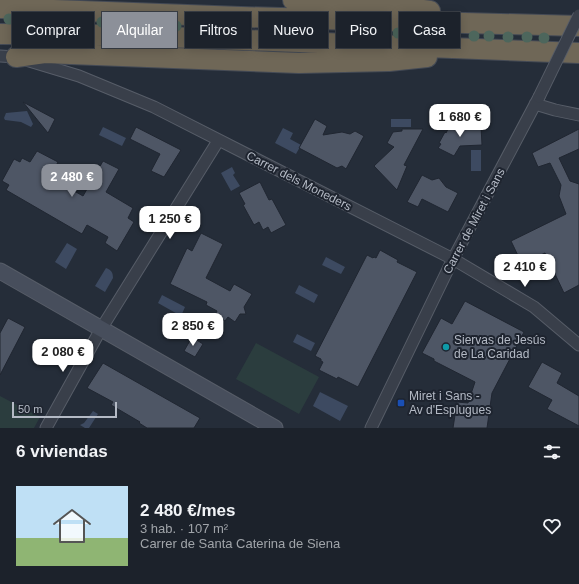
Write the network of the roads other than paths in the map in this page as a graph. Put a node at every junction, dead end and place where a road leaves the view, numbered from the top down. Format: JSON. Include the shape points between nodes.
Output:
{"nodes":[{"id":1,"x":293,"y":0,"type":"edge"},
{"id":2,"x":0,"y":8,"type":"edge"},
{"id":3,"x":579,"y":15,"type":"edge"},
{"id":4,"x":517,"y":24,"type":"junction"},
{"id":5,"x":579,"y":26,"type":"edge"},
{"id":6,"x":0,"y":34,"type":"edge"},
{"id":7,"x":485,"y":49,"type":"junction"},
{"id":8,"x":579,"y":53,"type":"edge"},
{"id":9,"x":8,"y":57,"type":"edge"},
{"id":10,"x":537,"y":101,"type":"junction"},
{"id":11,"x":579,"y":115,"type":"edge"},
{"id":12,"x":218,"y":141,"type":"junction"},
{"id":13,"x":453,"y":259,"type":"junction"},
{"id":14,"x":0,"y":271,"type":"edge"},
{"id":15,"x":101,"y":328,"type":"junction"},
{"id":16,"x":579,"y":345,"type":"edge"},
{"id":17,"x":46,"y":428,"type":"edge"},
{"id":18,"x":275,"y":428,"type":"edge"},
{"id":19,"x":371,"y":428,"type":"edge"}],
"edges":[{"from":1,"to":4,"type":"highway","via":[[396,6]]},
{"from":2,"to":4,"type":"highway"},
{"from":3,"to":10,"type":"street","name":"Carrer de Miret i Sans","bridge":true},
{"from":4,"to":5,"type":"highway"},
{"from":6,"to":7,"type":"highway","via":[[125,35]]},
{"from":7,"to":8,"type":"highway"},
{"from":7,"to":9,"type":"highway","via":[[389,61],[306,63],[45,53]]},
{"from":9,"to":12,"type":"street","name":"Carrer dels Moneders","via":[[79,76],[154,107]]},
{"from":10,"to":11,"type":"street","via":[[555,110]]},
{"from":10,"to":13,"type":"street","name":"Carrer de Miret i Sans"},
{"from":12,"to":13,"type":"street","name":"Carrer dels Moneders"},
{"from":12,"to":15,"type":"street"},
{"from":13,"to":16,"type":"street","name":"Carrer dels Moneders","via":[[534,307]]},
{"from":13,"to":19,"type":"street","name":"Carrer de Miret i Sans"},
{"from":14,"to":15,"type":"street"},
{"from":15,"to":17,"type":"street"},
{"from":15,"to":18,"type":"street"}]}
